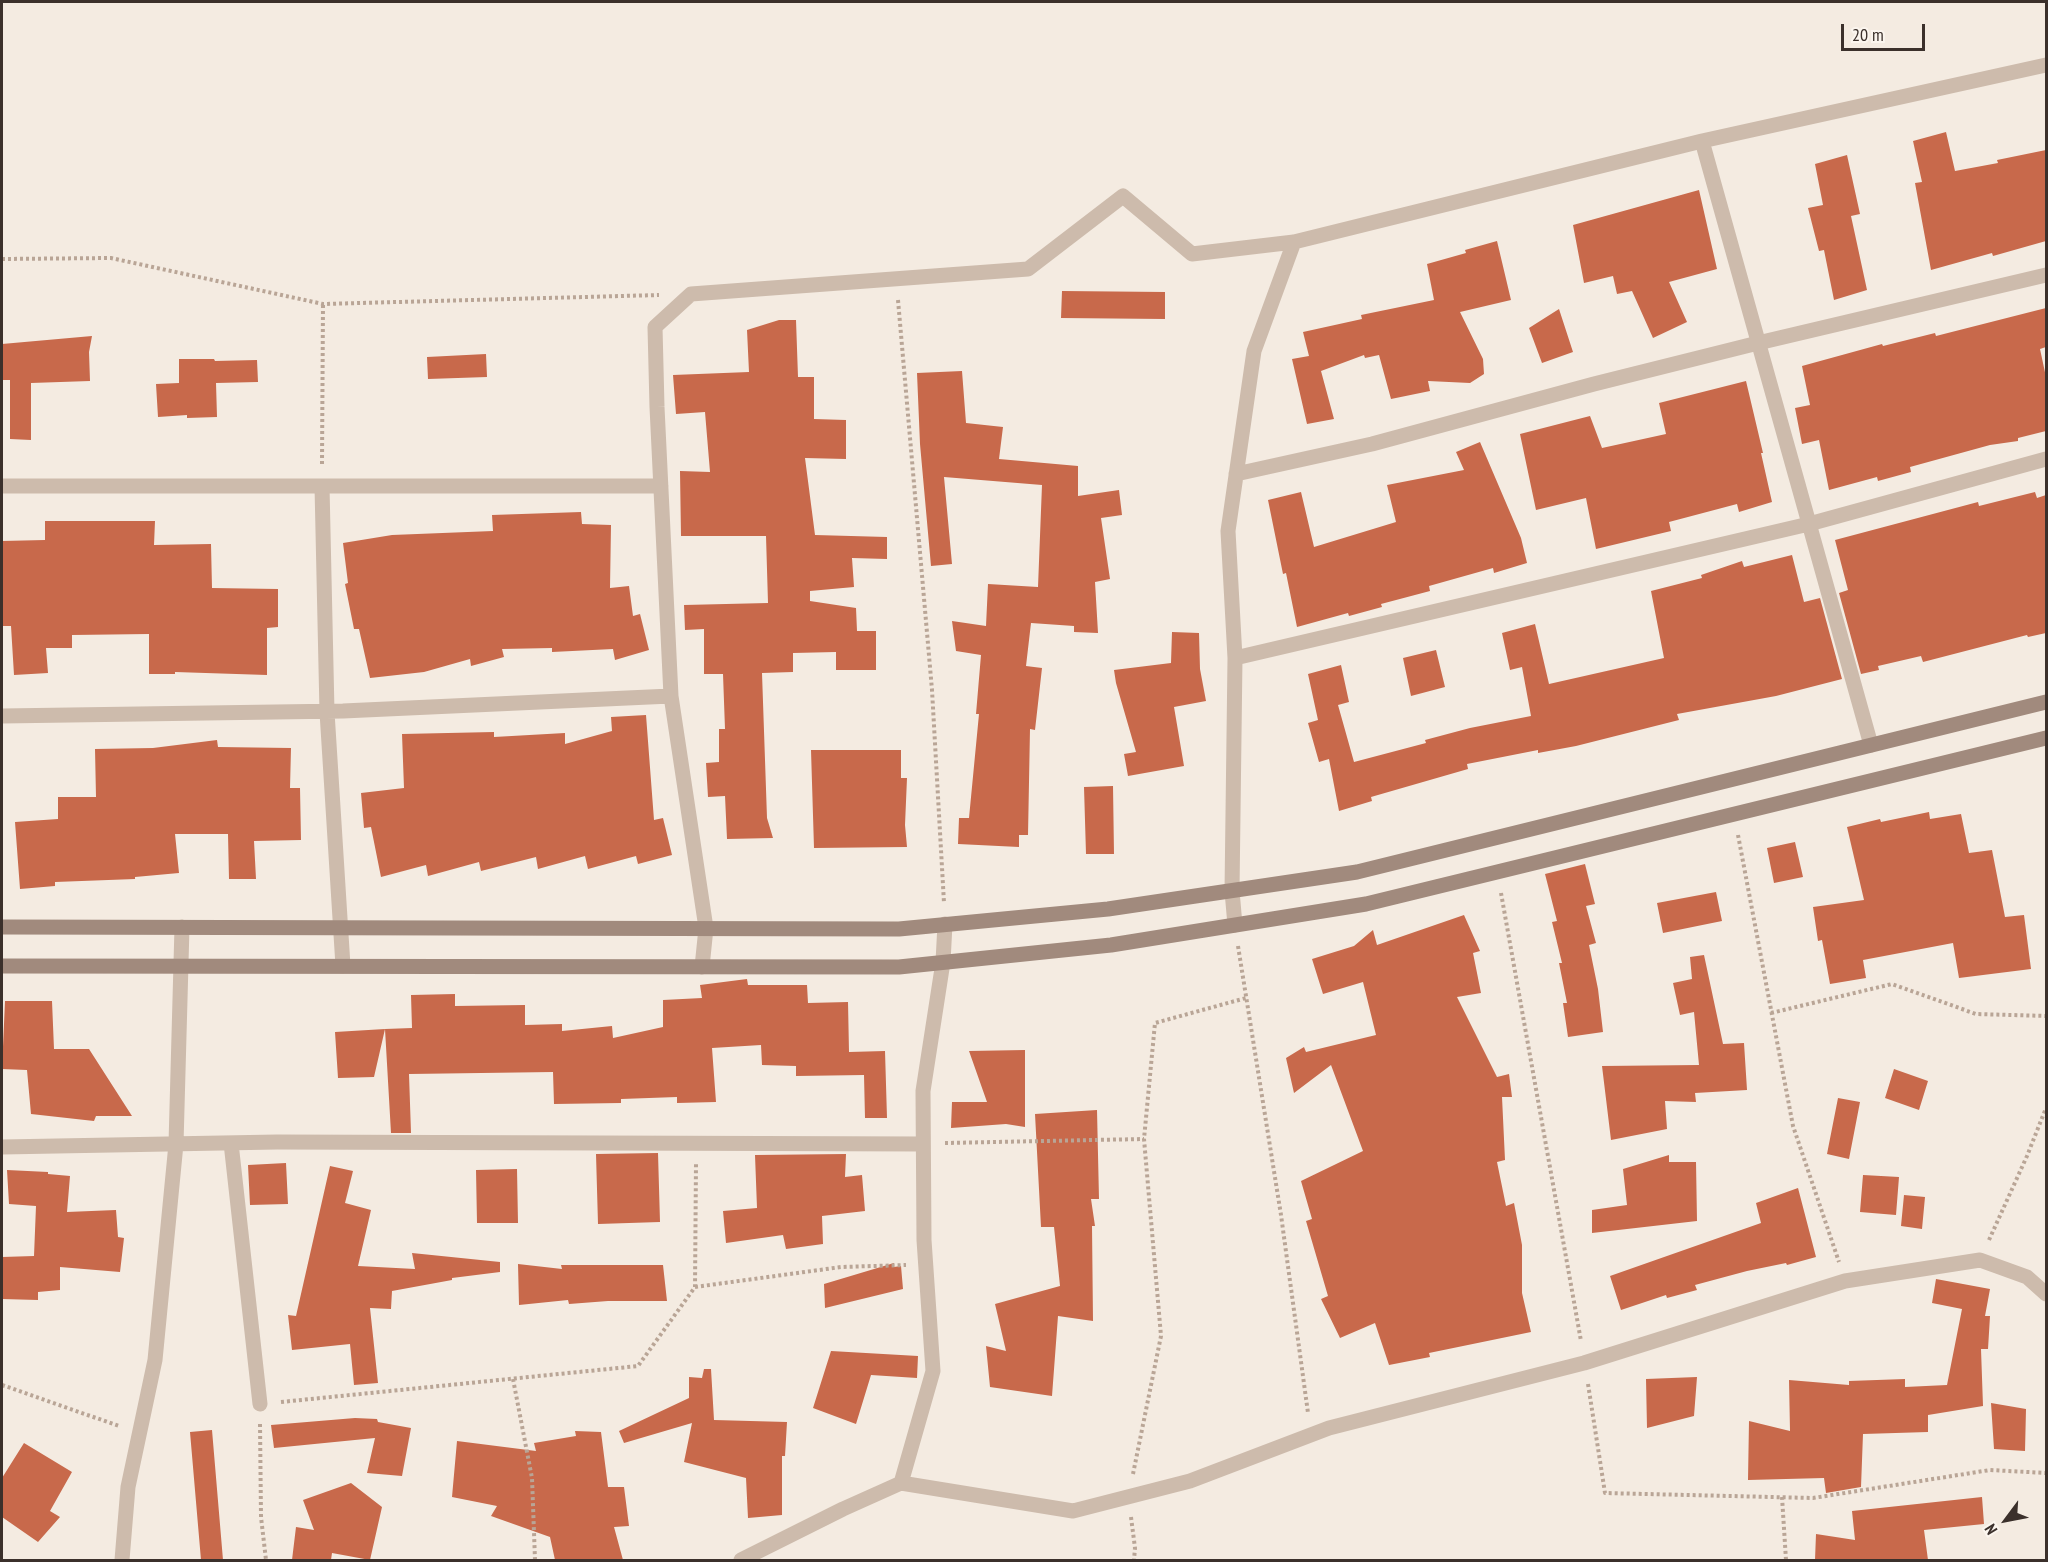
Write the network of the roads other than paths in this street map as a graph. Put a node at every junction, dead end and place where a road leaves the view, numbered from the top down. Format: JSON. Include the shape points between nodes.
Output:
{"nodes":[{"id":1,"x":2046,"y":65,"type":"edge"},
{"id":2,"x":1702,"y":141,"type":"junction"},
{"id":3,"x":1294,"y":242,"type":"junction"},
{"id":4,"x":2046,"y":274,"type":"edge"},
{"id":5,"x":1758,"y":343,"type":"junction"},
{"id":6,"x":2046,"y":459,"type":"edge"},
{"id":7,"x":1236,"y":474,"type":"junction"},
{"id":8,"x":2,"y":486,"type":"edge"},
{"id":9,"x":322,"y":486,"type":"junction"},
{"id":10,"x":661,"y":486,"type":"junction"},
{"id":11,"x":1809,"y":524,"type":"junction"},
{"id":12,"x":1235,"y":658,"type":"junction"},
{"id":13,"x":671,"y":696,"type":"junction"},
{"id":14,"x":2046,"y":702,"type":"edge"},
{"id":15,"x":327,"y":712,"type":"junction"},
{"id":16,"x":2,"y":716,"type":"edge"},
{"id":17,"x":2046,"y":738,"type":"edge"},
{"id":18,"x":1871,"y":745,"type":"junction"},
{"id":19,"x":1232,"y":891,"type":"junction"},
{"id":20,"x":945,"y":924,"type":"junction"},
{"id":21,"x":1235,"y":925,"type":"junction"},
{"id":22,"x":2,"y":927,"type":"edge"},
{"id":23,"x":182,"y":927,"type":"junction"},
{"id":24,"x":340,"y":927,"type":"junction"},
{"id":25,"x":706,"y":928,"type":"junction"},
{"id":26,"x":942,"y":962,"type":"junction"},
{"id":27,"x":2,"y":966,"type":"edge"},
{"id":28,"x":182,"y":966,"type":"junction"},
{"id":29,"x":343,"y":966,"type":"junction"},
{"id":30,"x":702,"y":967,"type":"junction"},
{"id":31,"x":231,"y":1143,"type":"junction"},
{"id":32,"x":176,"y":1144,"type":"junction"},
{"id":33,"x":923,"y":1144,"type":"junction"},
{"id":34,"x":2,"y":1147,"type":"edge"},
{"id":35,"x":2046,"y":1294,"type":"edge"},
{"id":36,"x":260,"y":1404,"type":"road end"},
{"id":37,"x":901,"y":1483,"type":"junction"},
{"id":38,"x":122,"y":1560,"type":"edge"},
{"id":39,"x":741,"y":1560,"type":"edge"}],
"edges":[{"from":1,"to":2,"type":"street"},
{"from":2,"to":3,"type":"street"},
{"from":2,"to":5,"type":"street"},
{"from":3,"to":7,"type":"street","via":[[1254,351]]},
{"from":3,"to":10,"type":"street","via":[[1192,254],[1123,196],[1028,269],[691,294],[656,327]]},
{"from":4,"to":5,"type":"street"},
{"from":5,"to":7,"type":"street","via":[[1372,444]]},
{"from":5,"to":11,"type":"street"},
{"from":6,"to":11,"type":"street"},
{"from":7,"to":12,"type":"street","via":[[1228,531]]},
{"from":8,"to":9,"type":"street"},
{"from":9,"to":10,"type":"street"},
{"from":9,"to":15,"type":"street"},
{"from":10,"to":13,"type":"street"},
{"from":11,"to":12,"type":"street"},
{"from":11,"to":18,"type":"street"},
{"from":12,"to":19,"type":"street"},
{"from":13,"to":15,"type":"street"},
{"from":13,"to":25,"type":"street"},
{"from":14,"to":18,"type":"main road"},
{"from":15,"to":16,"type":"street"},
{"from":15,"to":24,"type":"street"},
{"from":17,"to":21,"type":"main road","via":[[1366,904]]},
{"from":18,"to":19,"type":"main road","via":[[1357,872]]},
{"from":19,"to":20,"type":"main road","via":[[1108,909]]},
{"from":19,"to":21,"type":"street"},
{"from":20,"to":25,"type":"main road","via":[[899,929]]},
{"from":20,"to":26,"type":"street"},
{"from":21,"to":26,"type":"main road","via":[[1111,945]]},
{"from":22,"to":23,"type":"main road"},
{"from":23,"to":24,"type":"main road"},
{"from":23,"to":28,"type":"street"},
{"from":24,"to":25,"type":"main road"},
{"from":24,"to":29,"type":"street"},
{"from":25,"to":30,"type":"street"},
{"from":26,"to":30,"type":"main road","via":[[899,967]]},
{"from":26,"to":33,"type":"street","via":[[923,1090]]},
{"from":27,"to":28,"type":"main road"},
{"from":28,"to":29,"type":"main road"},
{"from":28,"to":32,"type":"street"},
{"from":29,"to":30,"type":"main road"},
{"from":31,"to":32,"type":"street"},
{"from":31,"to":33,"type":"street"},
{"from":31,"to":36,"type":"street"},
{"from":32,"to":34,"type":"street"},
{"from":32,"to":38,"type":"street","via":[[155,1360],[128,1487]]},
{"from":33,"to":37,"type":"street","via":[[925,1264],[933,1371]]},
{"from":35,"to":37,"type":"street","via":[[2027,1277],[1980,1260],[1845,1281],[1584,1363],[1329,1428],[1190,1481],[1073,1511]]},
{"from":37,"to":39,"type":"street"}]}
